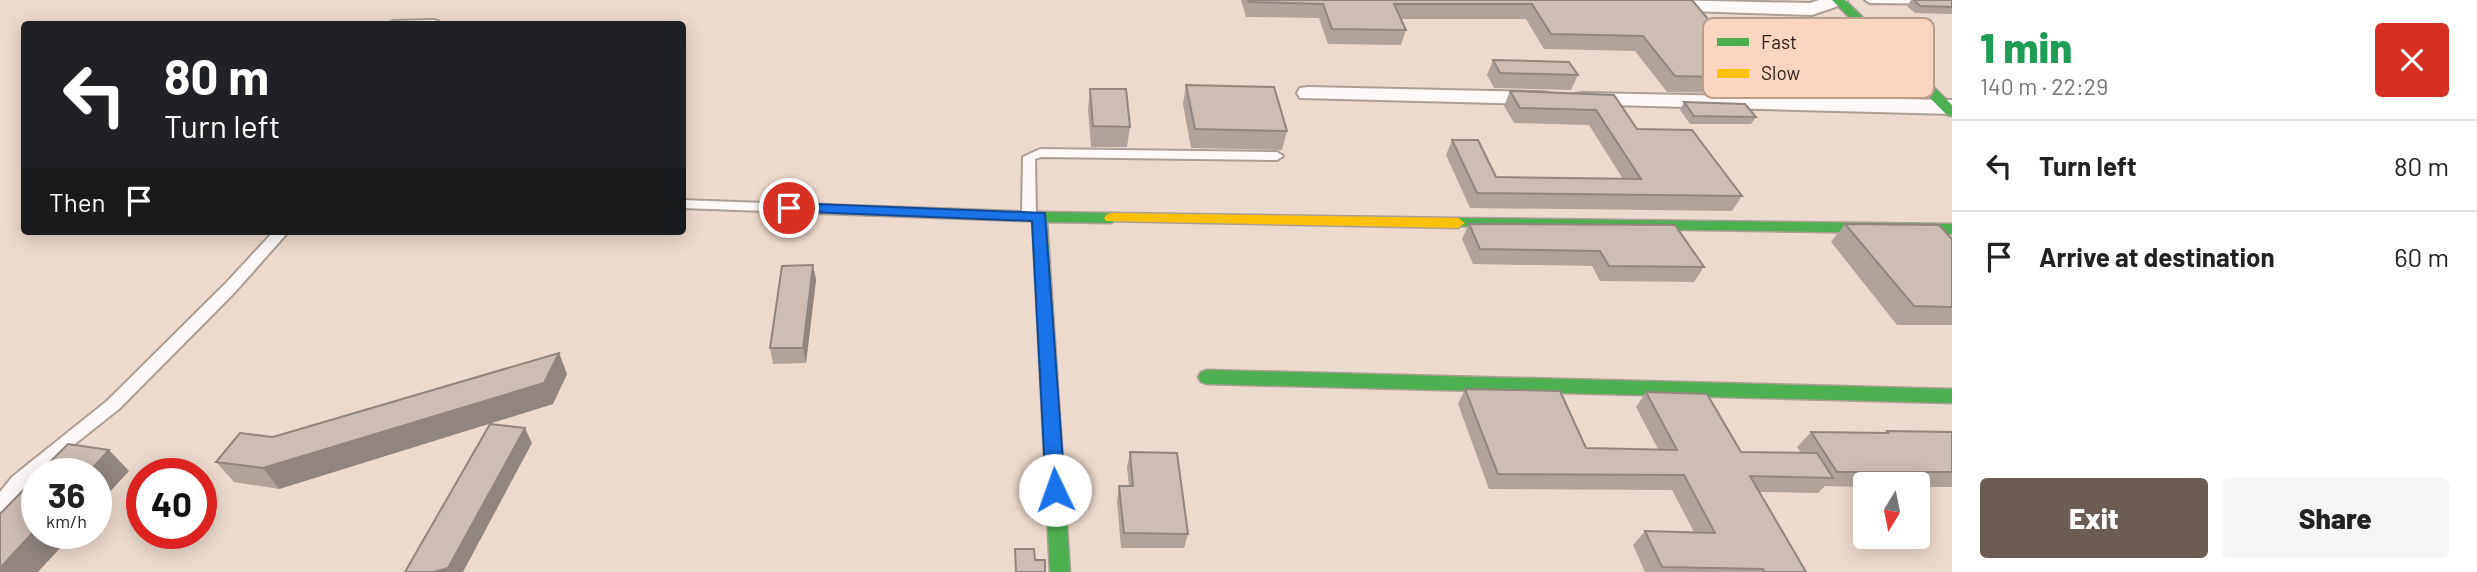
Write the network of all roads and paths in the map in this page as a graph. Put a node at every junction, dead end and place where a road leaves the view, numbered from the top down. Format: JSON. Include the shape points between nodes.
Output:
{"nodes":[{"id":1,"x":1837,"y":0,"type":"edge"},
{"id":2,"x":1870,"y":0,"type":"edge"},
{"id":3,"x":1952,"y":1,"type":"edge"},
{"id":4,"x":1648,"y":6,"type":"edge"},
{"id":5,"x":1856,"y":18,"type":"edge"},
{"id":6,"x":1308,"y":93,"type":"dead end"},
{"id":7,"x":1934,"y":93,"type":"edge"},
{"id":8,"x":1950,"y":108,"type":"edge"},
{"id":9,"x":1277,"y":156,"type":"dead end"},
{"id":10,"x":686,"y":204,"type":"edge"},
{"id":11,"x":1034,"y":217,"type":"junction"},
{"id":12,"x":1952,"y":229,"type":"edge"},
{"id":13,"x":278,"y":235,"type":"edge"},
{"id":14,"x":1207,"y":377,"type":"dead end"},
{"id":15,"x":1952,"y":396,"type":"edge"},
{"id":16,"x":0,"y":505,"type":"edge"},
{"id":17,"x":1060,"y":572,"type":"edge"}],
"edges":[{"from":1,"to":4,"type":"street","via":[[1812,9]]},
{"from":1,"to":5,"type":"street"},
{"from":2,"to":3,"type":"lane"},
{"from":6,"to":8,"type":"street"},
{"from":7,"to":8,"type":"street"},
{"from":9,"to":11,"type":"lane","via":[[1040,153],[1029,157]]},
{"from":10,"to":11,"type":"lane"},
{"from":11,"to":12,"type":"street"},
{"from":11,"to":17,"type":"street"},
{"from":13,"to":16,"type":"lane","via":[[113,405],[18,482]]},
{"from":14,"to":15,"type":"street"}]}
